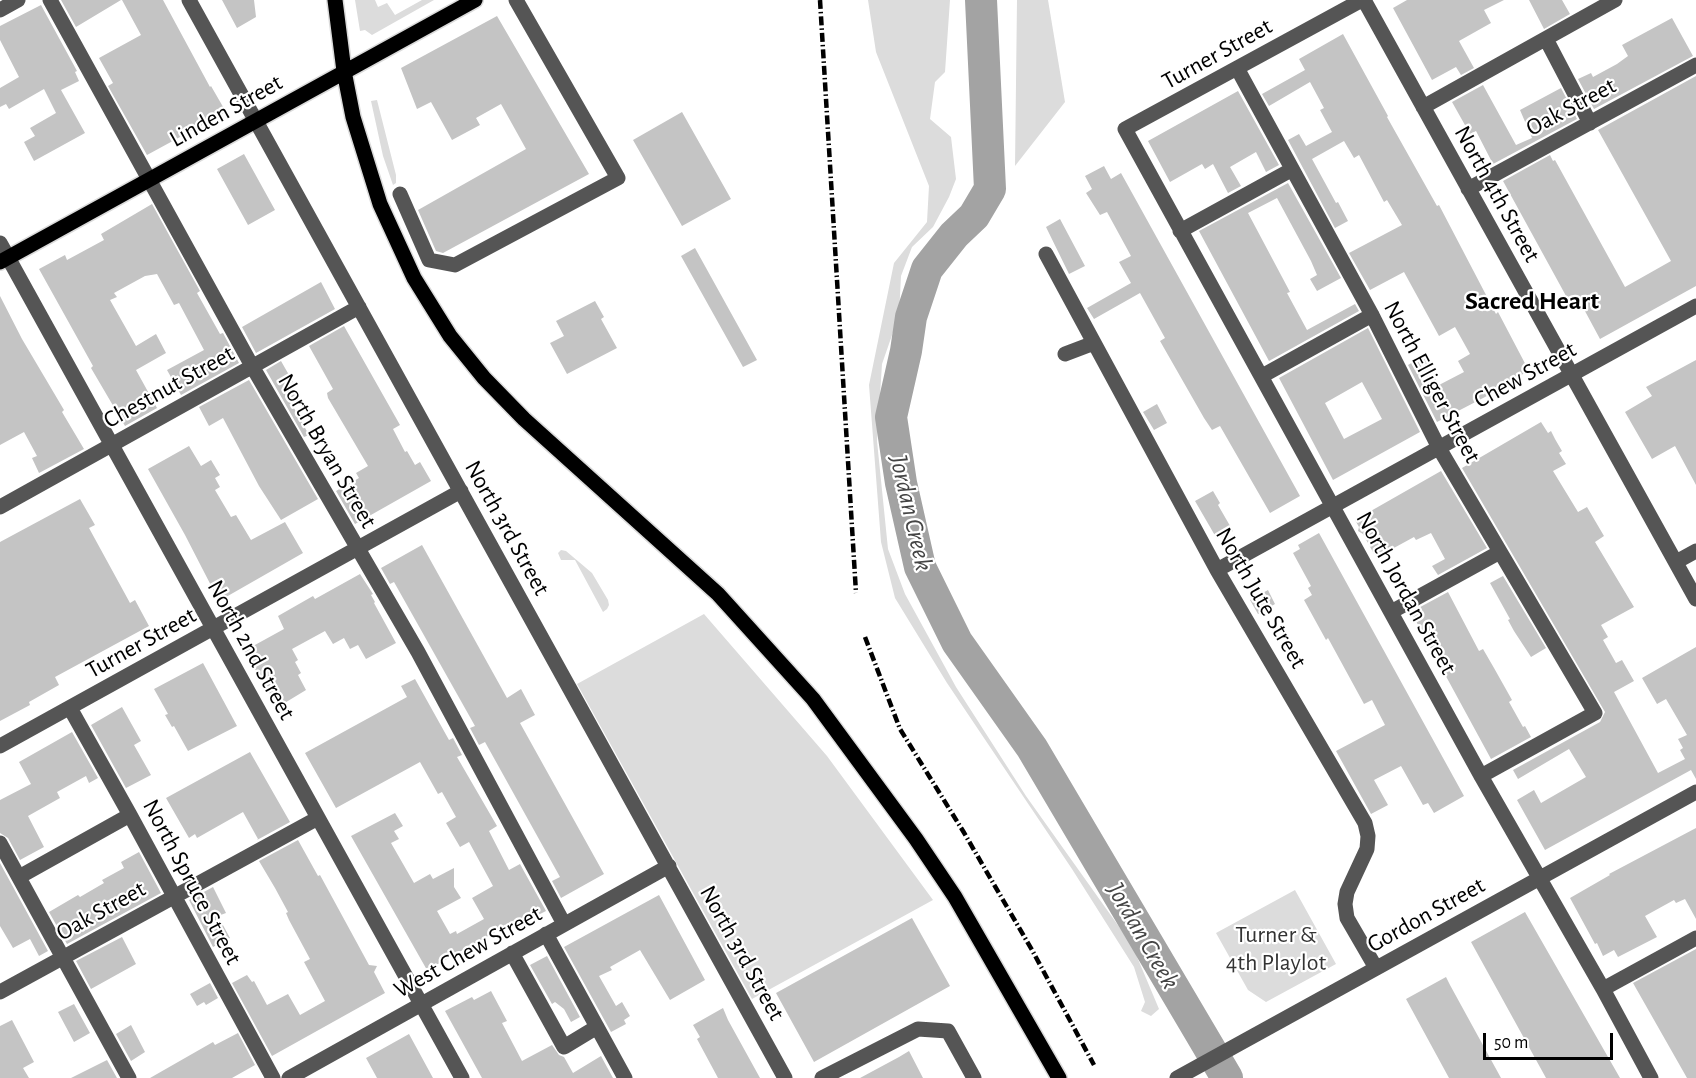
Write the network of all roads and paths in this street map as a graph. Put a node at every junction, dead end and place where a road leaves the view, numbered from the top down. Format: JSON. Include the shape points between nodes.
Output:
{"nodes":[{"id":1,"x":50,"y":0,"type":"edge"},
{"id":2,"x":189,"y":0,"type":"edge"},
{"id":3,"x":335,"y":0,"type":"edge"},
{"id":4,"x":475,"y":0,"type":"edge"},
{"id":5,"x":516,"y":0,"type":"edge"},
{"id":6,"x":1363,"y":0,"type":"edge"},
{"id":7,"x":1615,"y":0,"type":"edge"},
{"id":8,"x":1546,"y":39,"type":"junction"},
{"id":9,"x":1696,"y":66,"type":"edge"},
{"id":10,"x":1237,"y":68,"type":"junction"},
{"id":11,"x":344,"y":71,"type":"junction"},
{"id":12,"x":1423,"y":107,"type":"junction"},
{"id":13,"x":256,"y":120,"type":"junction"},
{"id":14,"x":1590,"y":123,"type":"junction"},
{"id":15,"x":1125,"y":129,"type":"joint"},
{"id":16,"x":1291,"y":170,"type":"junction"},
{"id":17,"x":149,"y":180,"type":"junction"},
{"id":18,"x":1468,"y":189,"type":"junction"},
{"id":19,"x":400,"y":194,"type":"dead end"},
{"id":20,"x":1180,"y":231,"type":"junction"},
{"id":21,"x":0,"y":243,"type":"edge"},
{"id":22,"x":1046,"y":254,"type":"dead end"},
{"id":23,"x":4,"y":260,"type":"edge"},
{"id":24,"x":1696,"y":306,"type":"edge"},
{"id":25,"x":360,"y":307,"type":"junction"},
{"id":26,"x":1372,"y":315,"type":"junction"},
{"id":27,"x":1094,"y":343,"type":"junction"},
{"id":28,"x":1065,"y":354,"type":"dead end"},
{"id":29,"x":252,"y":366,"type":"junction"},
{"id":30,"x":1573,"y":374,"type":"junction"},
{"id":31,"x":1262,"y":376,"type":"junction"},
{"id":32,"x":112,"y":444,"type":"junction"},
{"id":33,"x":1439,"y":448,"type":"junction"},
{"id":34,"x":461,"y":492,"type":"junction"},
{"id":35,"x":0,"y":506,"type":"edge"},
{"id":36,"x":1332,"y":506,"type":"junction"},
{"id":37,"x":358,"y":549,"type":"junction"},
{"id":38,"x":1696,"y":551,"type":"edge"},
{"id":39,"x":1500,"y":552,"type":"junction"},
{"id":40,"x":1676,"y":562,"type":"junction"},
{"id":41,"x":1217,"y":570,"type":"junction"},
{"id":42,"x":1696,"y":599,"type":"edge"},
{"id":43,"x":1391,"y":612,"type":"junction"},
{"id":44,"x":214,"y":628,"type":"junction"},
{"id":45,"x":70,"y":708,"type":"junction"},
{"id":46,"x":0,"y":746,"type":"edge"},
{"id":47,"x":1481,"y":776,"type":"junction"},
{"id":48,"x":1696,"y":792,"type":"edge"},
{"id":49,"x":130,"y":815,"type":"junction"},
{"id":50,"x":318,"y":818,"type":"junction"},
{"id":51,"x":0,"y":843,"type":"edge"},
{"id":52,"x":669,"y":866,"type":"junction"},
{"id":53,"x":19,"y":877,"type":"junction"},
{"id":54,"x":1539,"y":879,"type":"junction"},
{"id":55,"x":174,"y":896,"type":"junction"},
{"id":56,"x":564,"y":924,"type":"junction"},
{"id":57,"x":546,"y":934,"type":"junction"},
{"id":58,"x":1696,"y":938,"type":"edge"},
{"id":59,"x":512,"y":953,"type":"junction"},
{"id":60,"x":63,"y":957,"type":"junction"},
{"id":61,"x":1376,"y":968,"type":"junction"},
{"id":62,"x":1603,"y":989,"type":"junction"},
{"id":63,"x":0,"y":992,"type":"edge"},
{"id":64,"x":421,"y":1004,"type":"junction"},
{"id":65,"x":597,"y":1027,"type":"junction"},
{"id":66,"x":314,"y":1072,"type":"edge"},
{"id":67,"x":129,"y":1078,"type":"edge"},
{"id":68,"x":273,"y":1078,"type":"edge"},
{"id":69,"x":289,"y":1078,"type":"edge"},
{"id":70,"x":462,"y":1078,"type":"edge"},
{"id":71,"x":625,"y":1078,"type":"edge"},
{"id":72,"x":784,"y":1078,"type":"edge"},
{"id":73,"x":822,"y":1078,"type":"edge"},
{"id":74,"x":974,"y":1078,"type":"edge"},
{"id":75,"x":1059,"y":1078,"type":"edge"},
{"id":76,"x":1177,"y":1078,"type":"edge"},
{"id":77,"x":1651,"y":1078,"type":"edge"}],
"edges":[{"from":1,"to":17,"type":"street","name":"North Bryan Street"},
{"from":2,"to":13,"type":"street","name":"North 3rd Street"},
{"from":3,"to":11,"type":"main road"},
{"from":4,"to":11,"type":"main road","name":"Linden Street"},
{"from":5,"to":19,"type":"street","via":[[618,178],[455,265],[429,260]]},
{"from":6,"to":10,"type":"street","name":"Turner Street"},
{"from":6,"to":12,"type":"street","name":"North 4th Street"},
{"from":7,"to":8,"type":"street"},
{"from":8,"to":12,"type":"street"},
{"from":8,"to":14,"type":"street"},
{"from":9,"to":14,"type":"street","name":"Oak Street"},
{"from":10,"to":15,"type":"street","name":"Turner Street"},
{"from":10,"to":16,"type":"street","name":"North Elliger Street"},
{"from":11,"to":13,"type":"main road","name":"Linden Street"},
{"from":11,"to":75,"type":"main road","via":[[353,117],[380,204],[414,278],[450,336],[524,419],[717,594],[813,699],[955,897]]},
{"from":12,"to":18,"type":"street","name":"North 4th Street"},
{"from":13,"to":17,"type":"main road","name":"Linden Street"},
{"from":13,"to":25,"type":"street","name":"North 3rd Street"},
{"from":14,"to":18,"type":"street","name":"Oak Street"},
{"from":15,"to":20,"type":"street","name":"North Jordan Street"},
{"from":16,"to":20,"type":"street"},
{"from":16,"to":26,"type":"street","name":"North Elliger Street"},
{"from":17,"to":23,"type":"main road","name":"Linden Street"},
{"from":17,"to":29,"type":"street","name":"North Bryan Street"},
{"from":18,"to":30,"type":"street","name":"North 4th Street"},
{"from":20,"to":31,"type":"street","name":"North Jordan Street"},
{"from":21,"to":23,"type":"street","name":"North 2nd Street"},
{"from":22,"to":27,"type":"street","name":"North Jute Street"},
{"from":23,"to":32,"type":"street","name":"North 2nd Street"},
{"from":24,"to":30,"type":"street","name":"Chew Street"},
{"from":25,"to":29,"type":"street","name":"Chestnut Street"},
{"from":25,"to":34,"type":"street","name":"North 3rd Street"},
{"from":26,"to":31,"type":"street"},
{"from":26,"to":33,"type":"street","name":"North Elliger Street"},
{"from":27,"to":28,"type":"street"},
{"from":27,"to":41,"type":"street","name":"North Jute Street"},
{"from":29,"to":32,"type":"street","name":"Chestnut Street"},
{"from":29,"to":37,"type":"street","name":"North Bryan Street"},
{"from":30,"to":33,"type":"street","name":"Chew Street"},
{"from":30,"to":40,"type":"street","name":"North 4th Street"},
{"from":31,"to":36,"type":"street","name":"North Jordan Street"},
{"from":32,"to":35,"type":"street","name":"Chestnut Street"},
{"from":32,"to":44,"type":"street","name":"North 2nd Street"},
{"from":33,"to":36,"type":"street","name":"Chew Street"},
{"from":33,"to":39,"type":"street","name":"North Elliger Street"},
{"from":34,"to":37,"type":"street","name":"Turner Street"},
{"from":34,"to":52,"type":"street","name":"North 3rd Street"},
{"from":36,"to":41,"type":"street","name":"Chew Street"},
{"from":36,"to":43,"type":"street","name":"North Jordan Street"},
{"from":37,"to":44,"type":"street","name":"Turner Street"},
{"from":37,"to":56,"type":"street","name":"North Bryan Street"},
{"from":38,"to":40,"type":"street"},
{"from":39,"to":43,"type":"street"},
{"from":39,"to":47,"type":"street","name":"North Elliger Street","via":[[1595,713]]},
{"from":40,"to":42,"type":"street","name":"North 4th Street"},
{"from":41,"to":61,"type":"street","name":"North Jute Street","via":[[1365,823],[1367,849],[1345,904],[1347,918]]},
{"from":43,"to":47,"type":"street","name":"North Jordan Street"},
{"from":44,"to":45,"type":"street","name":"Turner Street"},
{"from":44,"to":50,"type":"street","name":"North 2nd Street"},
{"from":45,"to":46,"type":"street","name":"Turner Street"},
{"from":45,"to":49,"type":"street","name":"North Spruce Street"},
{"from":47,"to":54,"type":"street","name":"North Jordan Street"},
{"from":48,"to":54,"type":"street","name":"Gordon Street"},
{"from":49,"to":53,"type":"street"},
{"from":49,"to":55,"type":"street","name":"North Spruce Street"},
{"from":50,"to":55,"type":"street","name":"Oak Street"},
{"from":50,"to":64,"type":"street","name":"North 2nd Street"},
{"from":51,"to":53,"type":"street"},
{"from":52,"to":56,"type":"street","name":"West Chew Street"},
{"from":52,"to":72,"type":"street","name":"North 3rd Street"},
{"from":53,"to":60,"type":"street"},
{"from":54,"to":61,"type":"street","name":"Gordon Street"},
{"from":54,"to":62,"type":"street","name":"North Jordan Street"},
{"from":55,"to":60,"type":"street","name":"Oak Street"},
{"from":55,"to":68,"type":"street","name":"North Spruce Street"},
{"from":56,"to":57,"type":"street","name":"West Chew Street"},
{"from":57,"to":59,"type":"street","name":"West Chew Street"},
{"from":57,"to":65,"type":"street"},
{"from":58,"to":62,"type":"street"},
{"from":59,"to":64,"type":"street","name":"West Chew Street"},
{"from":59,"to":65,"type":"street","via":[[564,1047]]},
{"from":60,"to":63,"type":"street","name":"Oak Street"},
{"from":60,"to":67,"type":"street"},
{"from":61,"to":76,"type":"street","name":"Gordon Street"},
{"from":62,"to":77,"type":"street","name":"North Jordan Street"},
{"from":64,"to":66,"type":"street","name":"West Chew Street"},
{"from":64,"to":70,"type":"street","name":"North 2nd Street"},
{"from":65,"to":71,"type":"street"},
{"from":66,"to":69,"type":"street","name":"West Chew Street"},
{"from":73,"to":74,"type":"street","via":[[918,1029],[948,1031]]}]}
